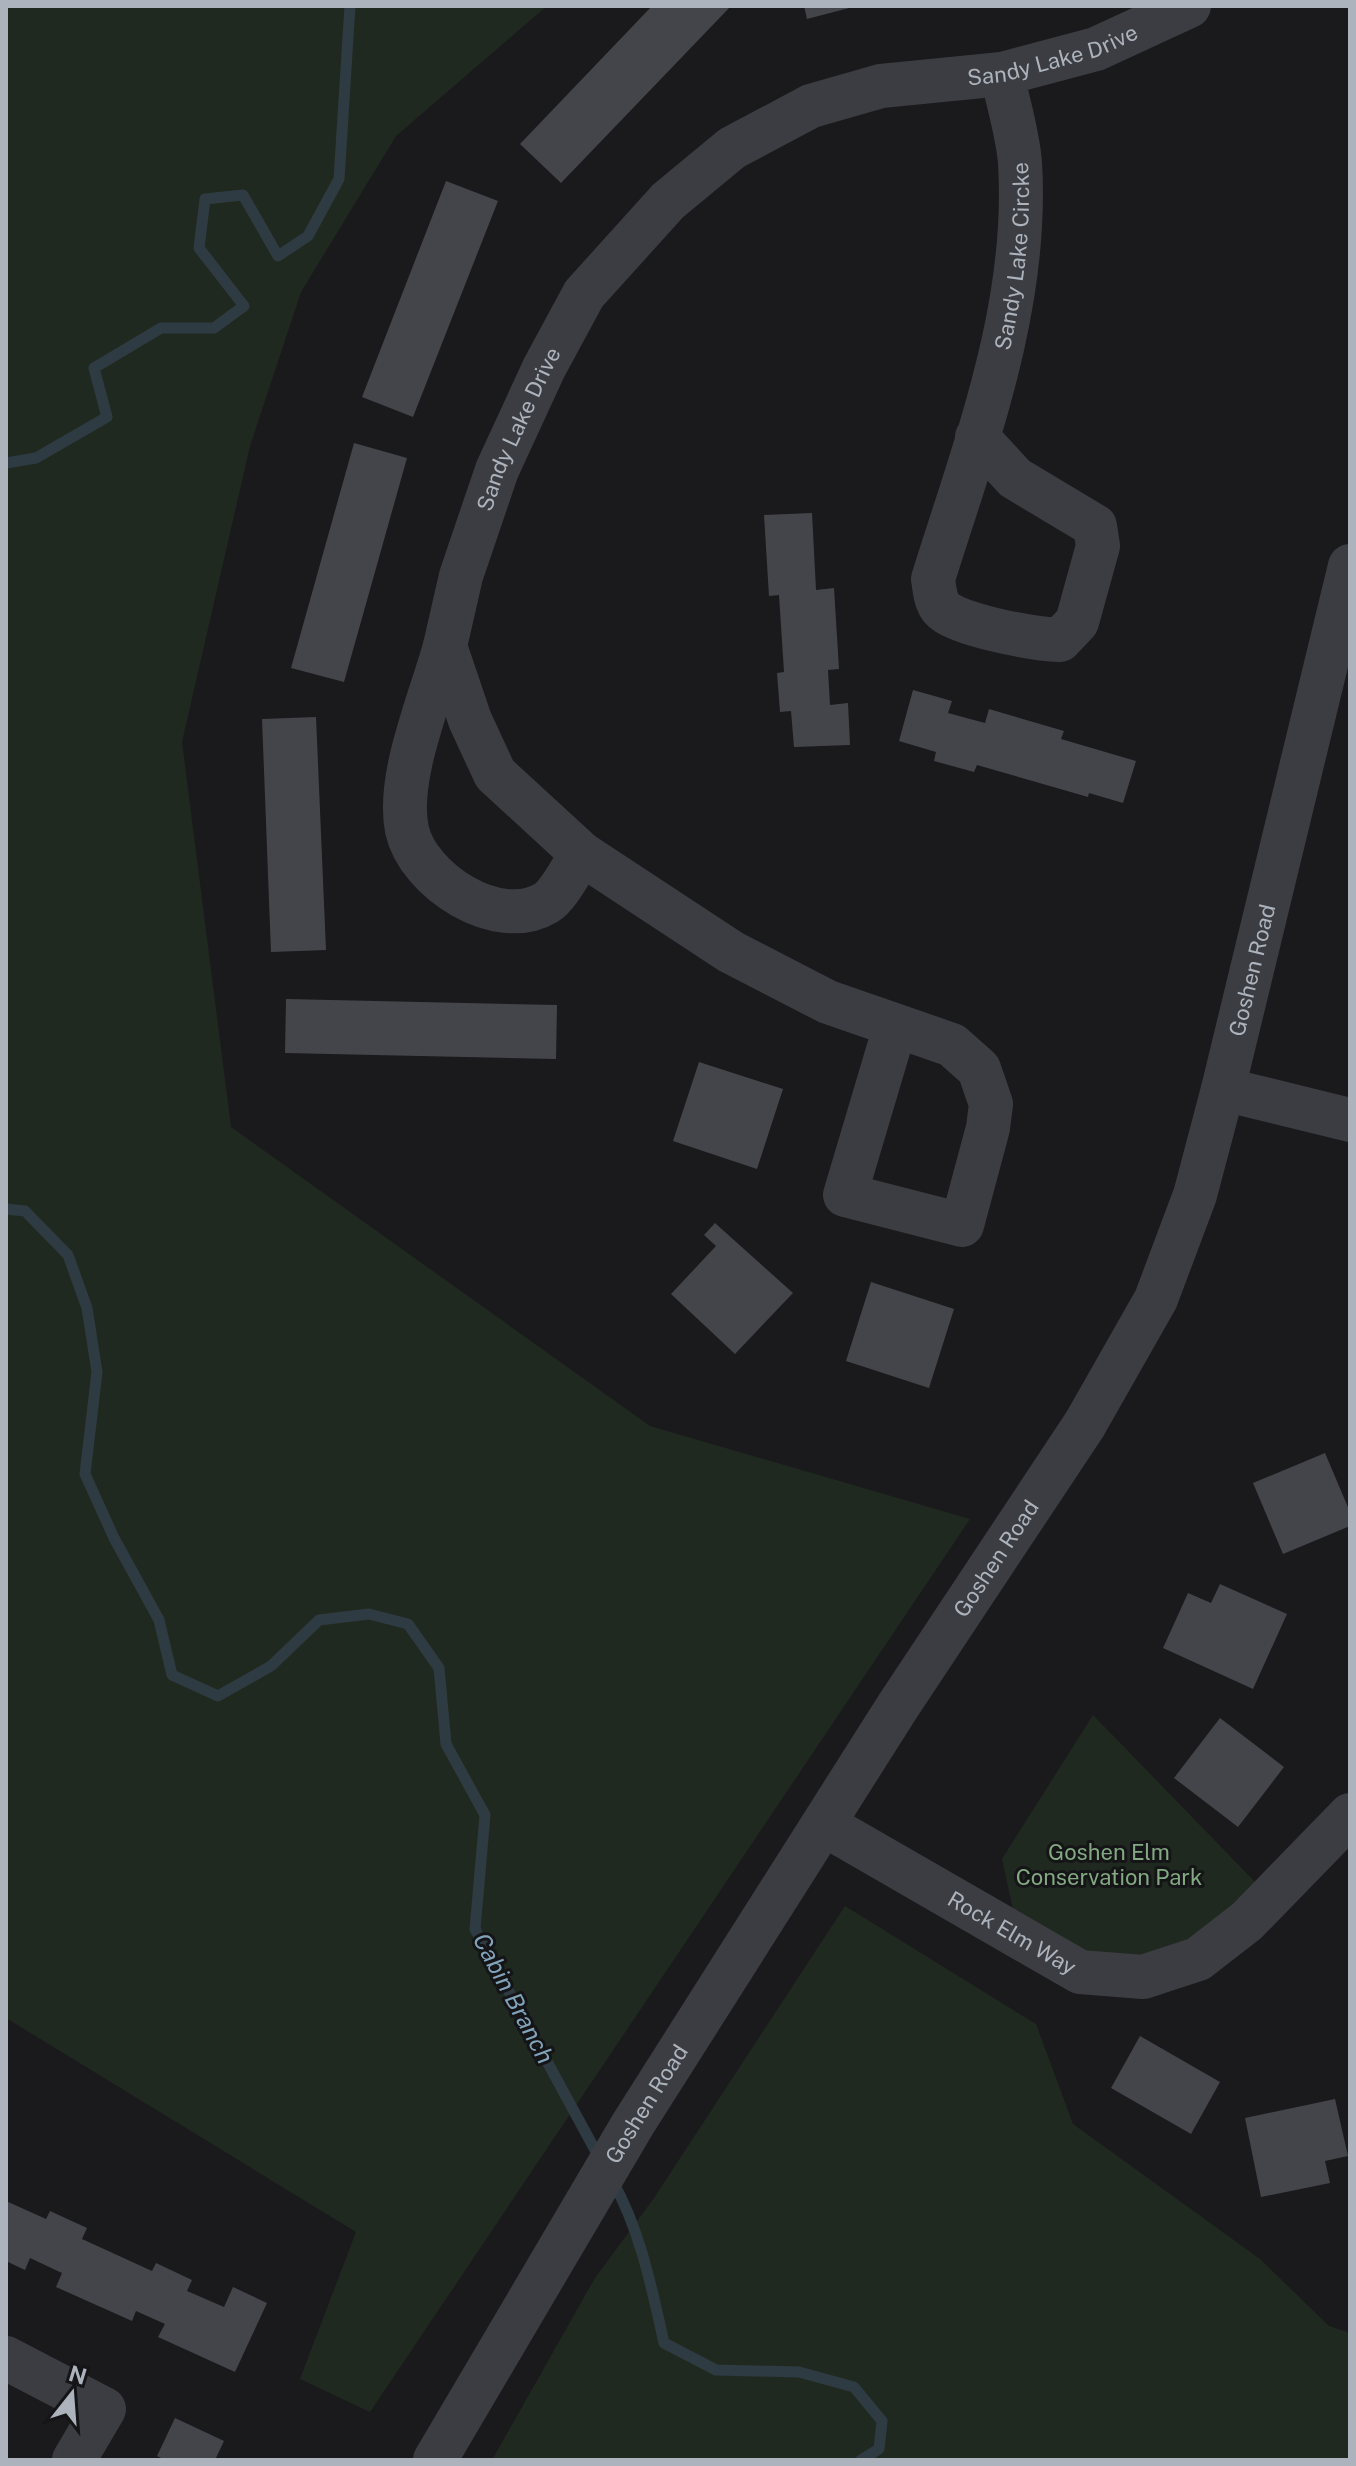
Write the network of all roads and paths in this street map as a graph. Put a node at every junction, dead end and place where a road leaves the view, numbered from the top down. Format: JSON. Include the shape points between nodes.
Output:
{"nodes":[{"id":1,"x":1189,"y":6,"type":"edge"},
{"id":2,"x":1002,"y":74,"type":"junction"},
{"id":3,"x":977,"y":437,"type":"junction"},
{"id":4,"x":1350,"y":566,"type":"edge"},
{"id":5,"x":445,"y":646,"type":"junction"},
{"id":6,"x":582,"y":854,"type":"junction"},
{"id":7,"x":895,"y":1027,"type":"junction"},
{"id":8,"x":1223,"y":1089,"type":"junction"},
{"id":9,"x":1350,"y":1120,"type":"edge"},
{"id":10,"x":1350,"y":1815,"type":"edge"},
{"id":11,"x":825,"y":1825,"type":"junction"},
{"id":12,"x":6,"y":2358,"type":"edge"},
{"id":13,"x":74,"y":2460,"type":"edge"},
{"id":14,"x":435,"y":2460,"type":"edge"}],
"edges":[{"from":1,"to":2,"type":"street","name":"Sandy Lake Drive","via":[[1096,49]]},
{"from":2,"to":3,"type":"street","name":"Sandy Lake Circke","via":[[1020,162],[1019,255]]},
{"from":2,"to":5,"type":"street","name":"Sandy Lake Drive","via":[[881,86],[811,106],[732,148],[668,201],[584,294],[544,368],[497,470],[461,576]]},
{"from":3,"to":3,"type":"street","name":"Sandy Lake Circke","via":[[933,579],[935,599],[946,612],[1032,639],[1060,640],[1077,622],[1098,546],[1095,526],[1015,478]]},
{"from":4,"to":8,"type":"street","name":"Goshen Road"},
{"from":5,"to":6,"type":"street","via":[[495,774]]},
{"from":5,"to":6,"type":"street","name":"Sandy Lake Drive","via":[[405,786],[407,831],[431,875],[469,901],[512,912],[547,903]]},
{"from":6,"to":7,"type":"street","via":[[731,952],[828,1002]]},
{"from":7,"to":7,"type":"street","via":[[952,1045],[979,1069],[987,1092],[988,1128],[962,1225],[845,1195]]},
{"from":8,"to":9,"type":"street"},
{"from":8,"to":11,"type":"street","name":"Goshen Road","via":[[1195,1195],[1156,1299],[1085,1424]]},
{"from":10,"to":11,"type":"street","name":"Rock Elm Way","via":[[1247,1921],[1211,1950],[1143,1977],[1080,1972]]},
{"from":11,"to":14,"type":"street","name":"Goshen Road","via":[[633,2124]]},
{"from":12,"to":13,"type":"street","via":[[104,2409]]}]}
